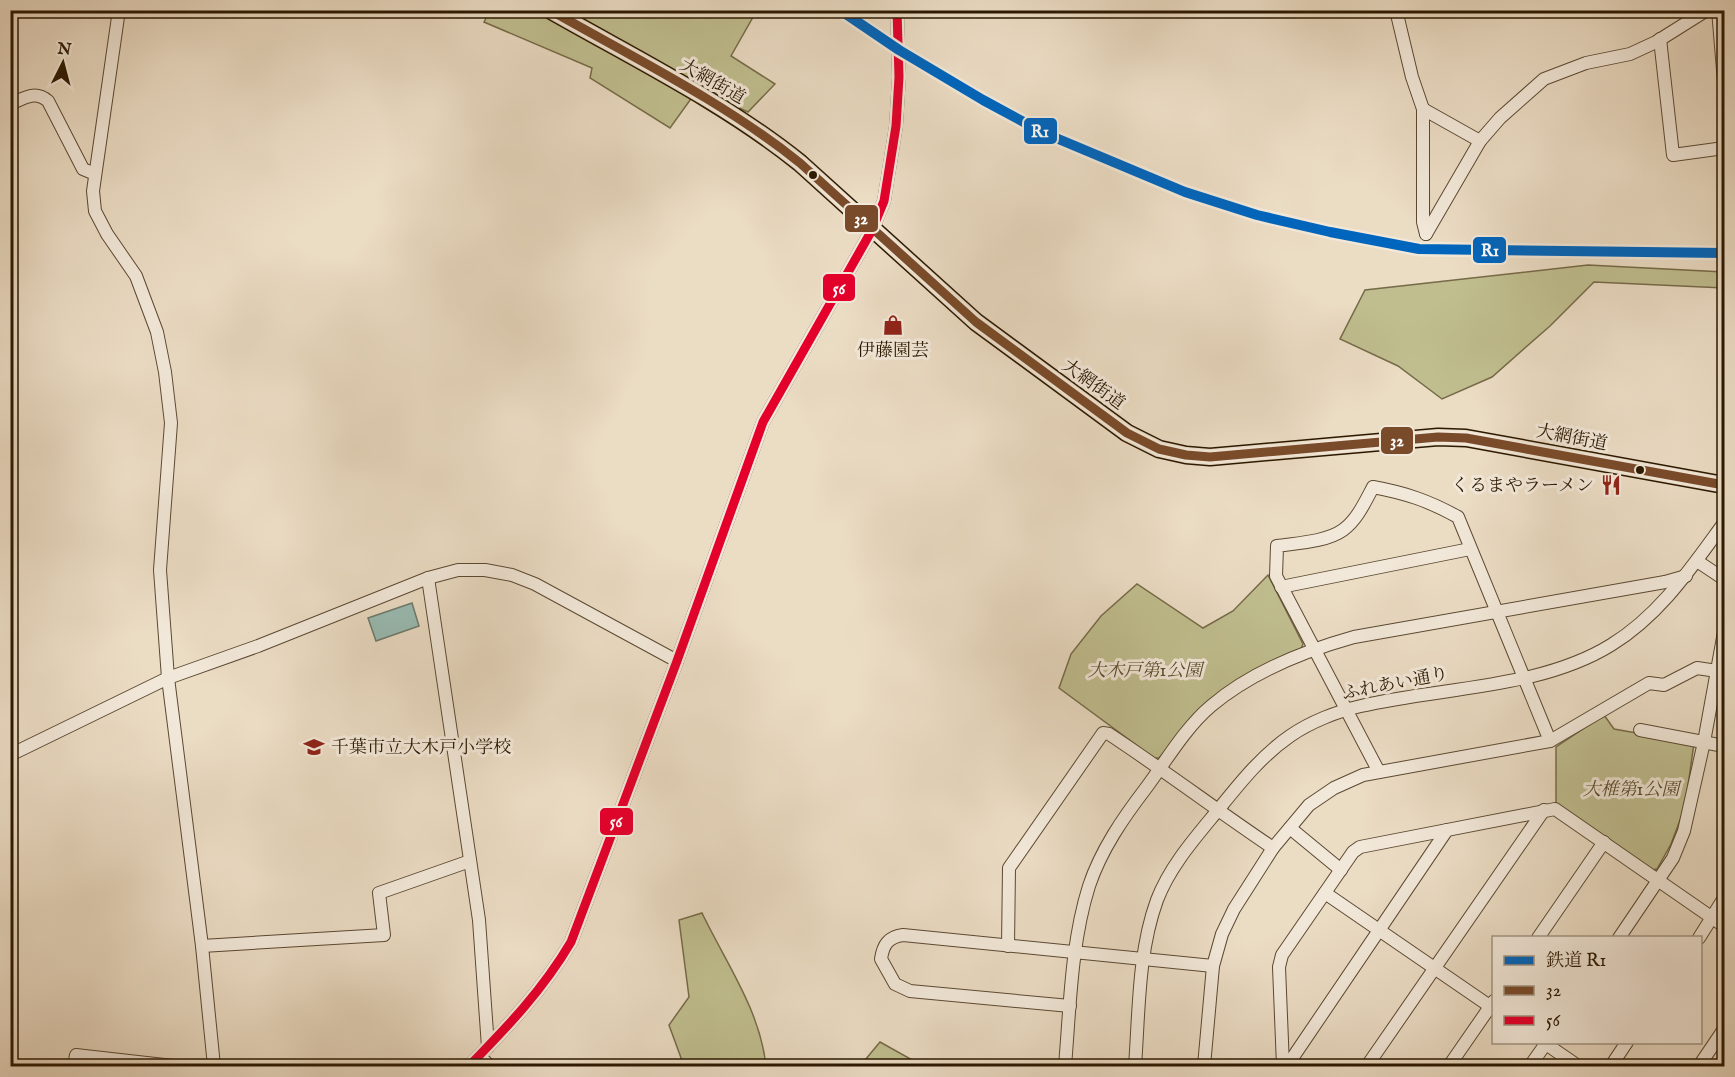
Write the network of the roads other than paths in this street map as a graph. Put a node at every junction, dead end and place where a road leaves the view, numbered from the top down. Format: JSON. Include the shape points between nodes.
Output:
{"nodes":[{"id":1,"x":119,"y":10,"type":"edge"},
{"id":2,"x":549,"y":10,"type":"edge"},
{"id":3,"x":897,"y":10,"type":"edge"},
{"id":4,"x":1396,"y":10,"type":"edge"},
{"id":5,"x":1707,"y":10,"type":"edge"},
{"id":6,"x":1718,"y":10,"type":"edge"},
{"id":7,"x":1660,"y":39,"type":"junction"},
{"id":8,"x":1725,"y":82,"type":"edge"},
{"id":9,"x":10,"y":104,"type":"edge"},
{"id":10,"x":1423,"y":109,"type":"junction"},
{"id":11,"x":1480,"y":141,"type":"junction"},
{"id":12,"x":1725,"y":148,"type":"edge"},
{"id":13,"x":95,"y":174,"type":"junction"},
{"id":14,"x":872,"y":230,"type":"junction"},
{"id":15,"x":1725,"y":485,"type":"edge"},
{"id":16,"x":1725,"y":523,"type":"edge"},
{"id":17,"x":1470,"y":549,"type":"junction"},
{"id":18,"x":1697,"y":561,"type":"junction"},
{"id":19,"x":1686,"y":576,"type":"junction"},
{"id":20,"x":428,"y":578,"type":"junction"},
{"id":21,"x":1725,"y":579,"type":"edge"},
{"id":22,"x":1281,"y":586,"type":"junction"},
{"id":23,"x":1496,"y":613,"type":"junction"},
{"id":24,"x":1725,"y":632,"type":"edge"},
{"id":25,"x":1314,"y":648,"type":"junction"},
{"id":26,"x":677,"y":661,"type":"junction"},
{"id":27,"x":1717,"y":671,"type":"junction"},
{"id":28,"x":168,"y":678,"type":"junction"},
{"id":29,"x":1524,"y":678,"type":"junction"},
{"id":30,"x":1347,"y":711,"type":"junction"},
{"id":31,"x":1640,"y":730,"type":"dead end"},
{"id":32,"x":1550,"y":741,"type":"junction"},
{"id":33,"x":1704,"y":742,"type":"junction"},
{"id":34,"x":1725,"y":746,"type":"edge"},
{"id":35,"x":10,"y":755,"type":"edge"},
{"id":36,"x":1160,"y":768,"type":"junction"},
{"id":37,"x":1379,"y":771,"type":"junction"},
{"id":38,"x":1544,"y":810,"type":"junction"},
{"id":39,"x":1217,"y":811,"type":"junction"},
{"id":40,"x":1290,"y":828,"type":"junction"},
{"id":41,"x":1447,"y":830,"type":"junction"},
{"id":42,"x":1604,"y":842,"type":"junction"},
{"id":43,"x":1273,"y":848,"type":"junction"},
{"id":44,"x":470,"y":861,"type":"junction"},
{"id":45,"x":1341,"y":870,"type":"junction"},
{"id":46,"x":1659,"y":879,"type":"junction"},
{"id":47,"x":1324,"y":893,"type":"junction"},
{"id":48,"x":1725,"y":898,"type":"edge"},
{"id":49,"x":1713,"y":918,"type":"junction"},
{"id":50,"x":1725,"y":926,"type":"edge"},
{"id":51,"x":1379,"y":930,"type":"junction"},
{"id":52,"x":1539,"y":936,"type":"edge"},
{"id":53,"x":1620,"y":936,"type":"edge"},
{"id":54,"x":1701,"y":936,"type":"edge"},
{"id":55,"x":202,"y":946,"type":"junction"},
{"id":56,"x":1008,"y":946,"type":"junction"},
{"id":57,"x":1076,"y":951,"type":"junction"},
{"id":58,"x":1144,"y":959,"type":"junction"},
{"id":59,"x":1213,"y":966,"type":"junction"},
{"id":60,"x":1434,"y":968,"type":"junction"},
{"id":61,"x":1070,"y":1006,"type":"junction"},
{"id":62,"x":1492,"y":1006,"type":"edge"},
{"id":63,"x":1725,"y":1029,"type":"edge"},
{"id":64,"x":1544,"y":1044,"type":"edge"},
{"id":65,"x":1546,"y":1044,"type":"edge"},
{"id":66,"x":1626,"y":1044,"type":"edge"},
{"id":67,"x":484,"y":1051,"type":"junction"},
{"id":68,"x":75,"y":1066,"type":"edge"},
{"id":69,"x":167,"y":1066,"type":"edge"},
{"id":70,"x":214,"y":1066,"type":"edge"},
{"id":71,"x":469,"y":1066,"type":"edge"},
{"id":72,"x":490,"y":1066,"type":"edge"},
{"id":73,"x":1065,"y":1066,"type":"edge"},
{"id":74,"x":1135,"y":1066,"type":"edge"},
{"id":75,"x":1204,"y":1066,"type":"edge"},
{"id":76,"x":1285,"y":1066,"type":"edge"},
{"id":77,"x":1367,"y":1066,"type":"edge"},
{"id":78,"x":1449,"y":1066,"type":"edge"},
{"id":79,"x":1530,"y":1066,"type":"edge"},
{"id":80,"x":1578,"y":1066,"type":"edge"},
{"id":81,"x":1611,"y":1066,"type":"edge"},
{"id":82,"x":1699,"y":1066,"type":"edge"}],
"edges":[{"from":1,"to":13,"type":"street"},
{"from":2,"to":14,"type":"main road","name":"大網街道","via":[[769,139]]},
{"from":3,"to":14,"type":"street","via":[[896,126],[884,201]]},
{"from":4,"to":10,"type":"street"},
{"from":5,"to":7,"type":"street"},
{"from":6,"to":8,"type":"street"},
{"from":7,"to":11,"type":"street","via":[[1630,54],[1586,63],[1544,79]]},
{"from":7,"to":12,"type":"street","via":[[1673,155]]},
{"from":9,"to":13,"type":"street","via":[[41,95],[48,101],[83,169]]},
{"from":10,"to":11,"type":"street"},
{"from":10,"to":11,"type":"street","via":[[1426,234]]},
{"from":13,"to":28,"type":"street","via":[[95,211],[136,276],[157,332],[165,372],[171,423],[160,570]]},
{"from":14,"to":15,"type":"main road","name":"大網街道","via":[[976,322],[1127,433],[1159,449],[1210,457],[1438,437],[1466,438]]},
{"from":14,"to":26,"type":"street","via":[[763,422]]},
{"from":16,"to":18,"type":"street","name":"ふれあい通り"},
{"from":17,"to":22,"type":"street"},
{"from":17,"to":22,"type":"street","via":[[1458,518],[1433,503],[1373,487],[1360,513],[1342,531],[1277,546],[1276,576]]},
{"from":17,"to":23,"type":"street"},
{"from":18,"to":19,"type":"street","name":"ふれあい通り"},
{"from":18,"to":21,"type":"street"},
{"from":19,"to":23,"type":"street"},
{"from":19,"to":29,"type":"street","name":"ふれあい通り","via":[[1648,617],[1611,645],[1580,660]]},
{"from":20,"to":26,"type":"street","via":[[458,570],[512,575]]},
{"from":20,"to":28,"type":"street"},
{"from":20,"to":44,"type":"street"},
{"from":22,"to":25,"type":"street"},
{"from":23,"to":25,"type":"street","via":[[1354,637]]},
{"from":23,"to":29,"type":"street"},
{"from":24,"to":27,"type":"street"},
{"from":25,"to":30,"type":"street"},
{"from":25,"to":36,"type":"street","via":[[1210,706]]},
{"from":26,"to":67,"type":"street","via":[[571,942],[552,975]]},
{"from":27,"to":32,"type":"street","via":[[1698,668],[1664,685],[1649,683]]},
{"from":27,"to":33,"type":"street"},
{"from":28,"to":35,"type":"street"},
{"from":28,"to":55,"type":"street"},
{"from":29,"to":30,"type":"street","name":"ふれあい通り"},
{"from":29,"to":32,"type":"street"},
{"from":30,"to":37,"type":"street"},
{"from":30,"to":39,"type":"street","name":"ふれあい通り","via":[[1291,735],[1261,759]]},
{"from":31,"to":33,"type":"street"},
{"from":32,"to":37,"type":"street"},
{"from":33,"to":34,"type":"street"},
{"from":33,"to":46,"type":"street","via":[[1684,831]]},
{"from":36,"to":39,"type":"street"},
{"from":36,"to":56,"type":"street","via":[[1109,734],[1097,739],[1009,868]]},
{"from":36,"to":57,"type":"street","via":[[1122,819],[1103,853],[1089,885]]},
{"from":37,"to":40,"type":"street","via":[[1334,788],[1309,805]]},
{"from":38,"to":41,"type":"street"},
{"from":38,"to":42,"type":"street","via":[[1555,809]]},
{"from":38,"to":60,"type":"street"},
{"from":39,"to":43,"type":"street"},
{"from":39,"to":58,"type":"street","name":"ふれあい通り","via":[[1173,868],[1157,900]]},
{"from":40,"to":43,"type":"street"},
{"from":40,"to":45,"type":"street"},
{"from":41,"to":45,"type":"street","via":[[1360,847]]},
{"from":41,"to":51,"type":"street"},
{"from":42,"to":46,"type":"street"},
{"from":42,"to":52,"type":"street"},
{"from":43,"to":59,"type":"street","via":[[1234,909]]},
{"from":44,"to":55,"type":"street","via":[[379,893],[384,935]]},
{"from":44,"to":67,"type":"street","via":[[479,920]]},
{"from":45,"to":47,"type":"street"},
{"from":46,"to":49,"type":"street"},
{"from":46,"to":53,"type":"street"},
{"from":47,"to":51,"type":"street"},
{"from":47,"to":76,"type":"street","via":[[1282,955],[1279,967]]},
{"from":48,"to":49,"type":"street"},
{"from":49,"to":50,"type":"street"},
{"from":49,"to":54,"type":"street"},
{"from":51,"to":60,"type":"street"},
{"from":51,"to":76,"type":"street"},
{"from":55,"to":70,"type":"street"},
{"from":56,"to":57,"type":"street"},
{"from":56,"to":61,"type":"street","via":[[903,935],[888,940],[881,959],[895,984],[910,991]]},
{"from":57,"to":58,"type":"street"},
{"from":57,"to":61,"type":"street"},
{"from":58,"to":59,"type":"street"},
{"from":58,"to":74,"type":"street","name":"ふれあい通り"},
{"from":59,"to":75,"type":"street"},
{"from":60,"to":62,"type":"street"},
{"from":60,"to":77,"type":"street"},
{"from":61,"to":73,"type":"street"},
{"from":62,"to":78,"type":"street"},
{"from":63,"to":82,"type":"street"},
{"from":64,"to":79,"type":"street"},
{"from":65,"to":80,"type":"street"},
{"from":66,"to":81,"type":"street"},
{"from":67,"to":71,"type":"street"},
{"from":67,"to":72,"type":"street"},
{"from":68,"to":69,"type":"street","via":[[76,1055]]}]}
